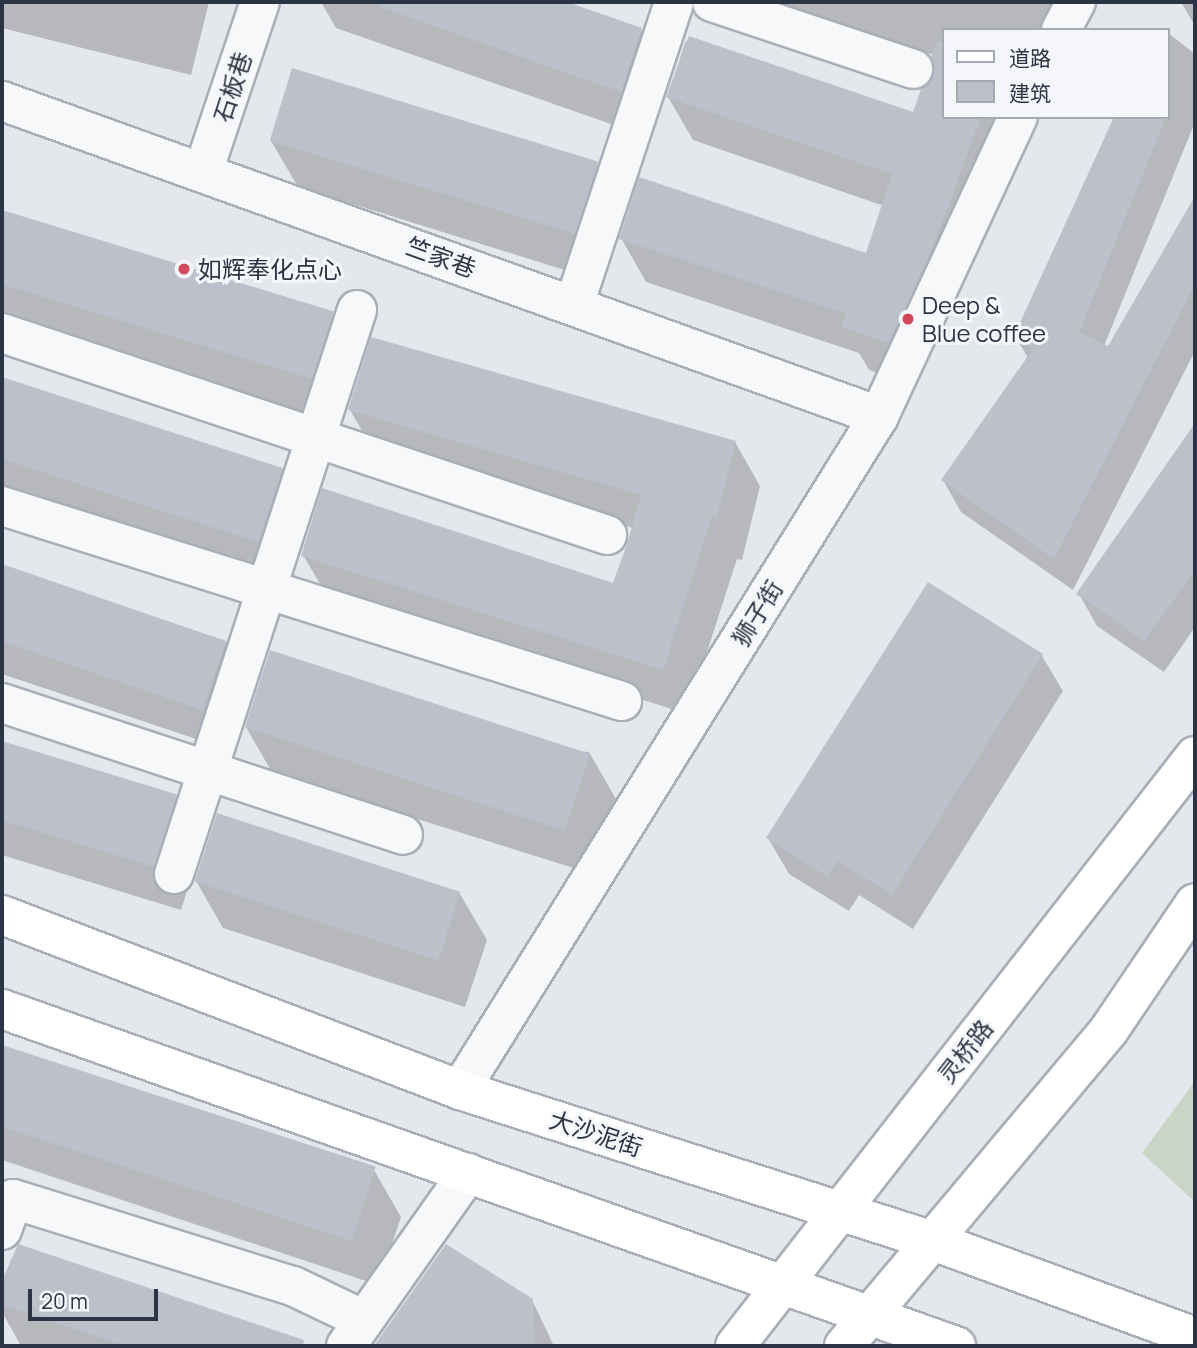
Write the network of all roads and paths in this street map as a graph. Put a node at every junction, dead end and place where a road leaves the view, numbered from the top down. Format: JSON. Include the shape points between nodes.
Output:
{"nodes":[{"id":1,"x":260,"y":2,"type":"edge"},
{"id":2,"x":674,"y":2,"type":"edge"},
{"id":3,"x":712,"y":2,"type":"edge"},
{"id":4,"x":1076,"y":2,"type":"edge"},
{"id":5,"x":1062,"y":28,"type":"edge"},
{"id":6,"x":913,"y":69,"type":"dead end"},
{"id":7,"x":2,"y":101,"type":"edge"},
{"id":8,"x":1017,"y":119,"type":"edge"},
{"id":9,"x":204,"y":172,"type":"junction"},
{"id":10,"x":574,"y":305,"type":"junction"},
{"id":11,"x":357,"y":310,"type":"dead end"},
{"id":12,"x":2,"y":333,"type":"edge"},
{"id":13,"x":879,"y":416,"type":"junction"},
{"id":14,"x":315,"y":438,"type":"junction"},
{"id":15,"x":2,"y":506,"type":"edge"},
{"id":16,"x":607,"y":535,"type":"dead end"},
{"id":17,"x":266,"y":589,"type":"junction"},
{"id":18,"x":622,"y":701,"type":"dead end"},
{"id":19,"x":2,"y":703,"type":"edge"},
{"id":20,"x":1195,"y":756,"type":"edge"},
{"id":21,"x":207,"y":771,"type":"junction"},
{"id":22,"x":403,"y":835,"type":"dead end"},
{"id":23,"x":174,"y":874,"type":"dead end"},
{"id":24,"x":1195,"y":903,"type":"edge"},
{"id":25,"x":2,"y":915,"type":"edge"},
{"id":26,"x":2,"y":1009,"type":"edge"},
{"id":27,"x":460,"y":1090,"type":"junction"},
{"id":28,"x":468,"y":1173,"type":"junction"},
{"id":29,"x":840,"y":1211,"type":"junction"},
{"id":30,"x":2,"y":1230,"type":"edge"},
{"id":31,"x":933,"y":1241,"type":"junction"},
{"id":32,"x":784,"y":1285,"type":"junction"},
{"id":33,"x":870,"y":1316,"type":"junction"},
{"id":34,"x":355,"y":1333,"type":"edge"},
{"id":35,"x":1195,"y":1337,"type":"edge"},
{"id":36,"x":735,"y":1346,"type":"edge"},
{"id":37,"x":844,"y":1346,"type":"edge"},
{"id":38,"x":956,"y":1346,"type":"edge"}],
"edges":[{"from":1,"to":9,"type":"street","name":"石板巷"},
{"from":2,"to":10,"type":"street"},
{"from":3,"to":6,"type":"street"},
{"from":4,"to":5,"type":"street"},
{"from":7,"to":9,"type":"street","name":"竺家巷"},
{"from":8,"to":13,"type":"street","name":"狮子街"},
{"from":9,"to":10,"type":"street","name":"竺家巷"},
{"from":10,"to":13,"type":"street","name":"竺家巷"},
{"from":11,"to":14,"type":"street"},
{"from":12,"to":14,"type":"street"},
{"from":13,"to":27,"type":"street","name":"狮子街"},
{"from":14,"to":16,"type":"street"},
{"from":14,"to":17,"type":"street"},
{"from":15,"to":17,"type":"street"},
{"from":17,"to":18,"type":"street"},
{"from":17,"to":21,"type":"street"},
{"from":19,"to":21,"type":"street"},
{"from":20,"to":29,"type":"main road","name":"灵桥路"},
{"from":21,"to":22,"type":"street"},
{"from":21,"to":23,"type":"street"},
{"from":24,"to":31,"type":"main road","via":[[1109,1030]]},
{"from":25,"to":27,"type":"main road","name":"大沙泥街"},
{"from":26,"to":28,"type":"main road"},
{"from":27,"to":29,"type":"main road","name":"大沙泥街"},
{"from":28,"to":32,"type":"main road"},
{"from":28,"to":34,"type":"street"},
{"from":29,"to":31,"type":"main road","name":"大沙泥街"},
{"from":29,"to":32,"type":"main road","name":"灵桥路"},
{"from":30,"to":34,"type":"street","via":[[13,1199],[293,1286]]},
{"from":31,"to":33,"type":"main road"},
{"from":31,"to":35,"type":"main road","name":"大沙泥街"},
{"from":32,"to":33,"type":"main road"},
{"from":32,"to":36,"type":"main road","name":"灵桥路"},
{"from":33,"to":37,"type":"main road"},
{"from":33,"to":38,"type":"main road"}]}
